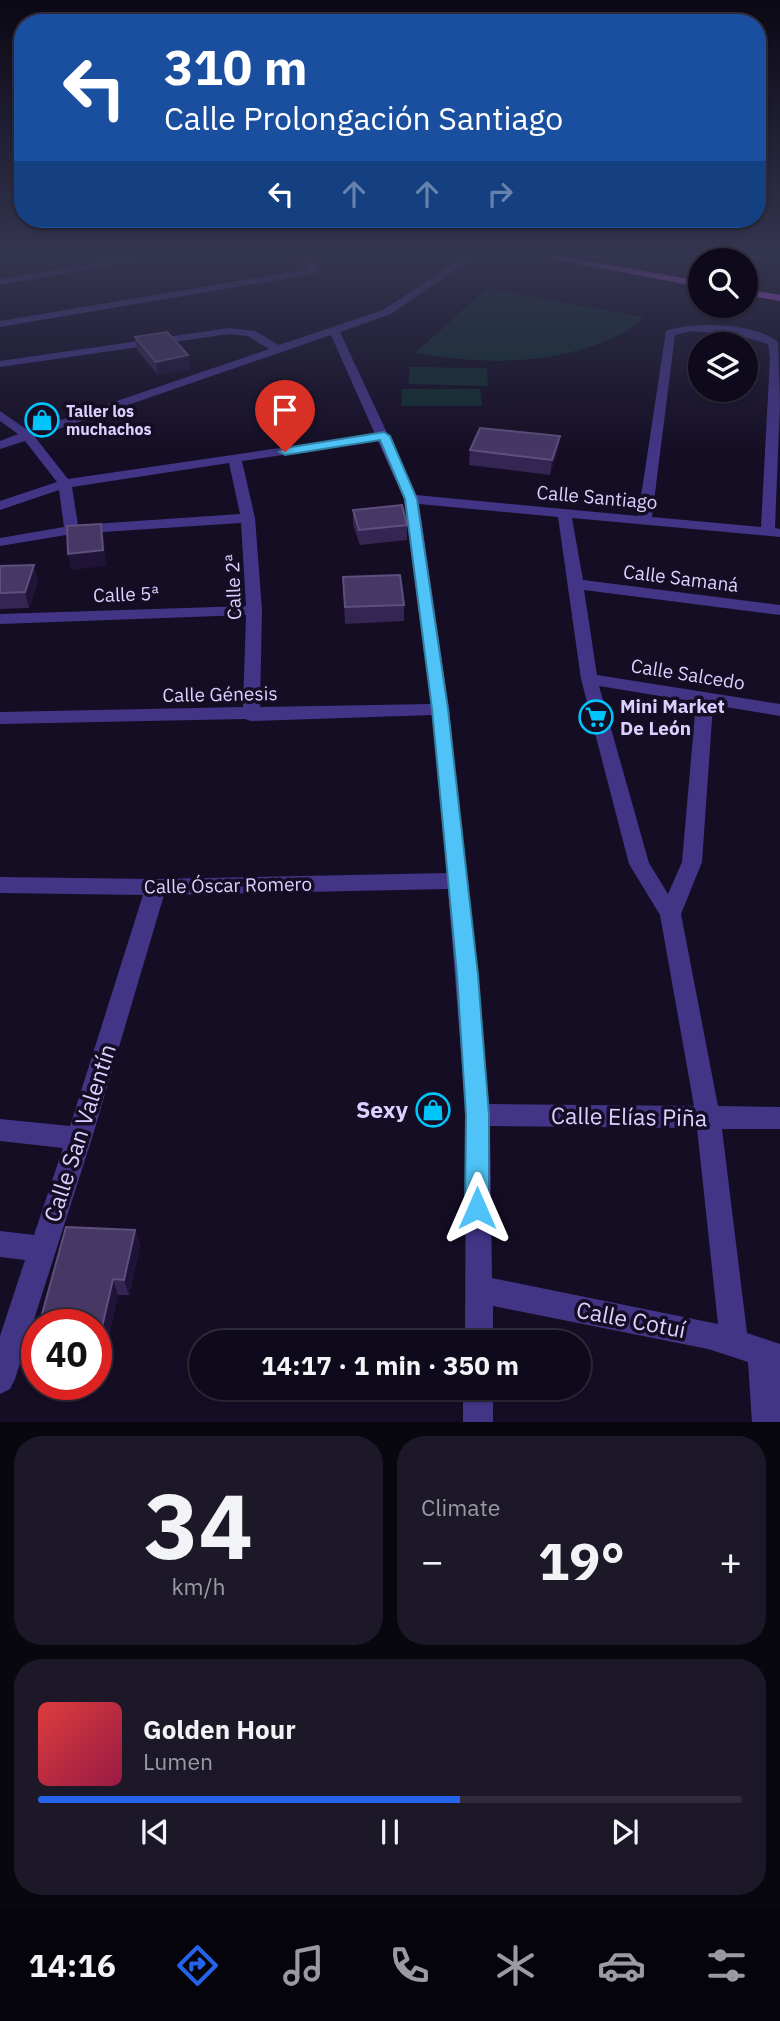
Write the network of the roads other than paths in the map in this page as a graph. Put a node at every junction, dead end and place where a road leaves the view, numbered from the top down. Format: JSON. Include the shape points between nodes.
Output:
{"nodes":[{"id":1,"x":357,"y":323,"type":"edge"},
{"id":2,"x":335,"y":332,"type":"junction"},
{"id":3,"x":277,"y":349,"type":"junction"},
{"id":4,"x":778,"y":358,"type":"edge"},
{"id":5,"x":0,"y":364,"type":"edge"},
{"id":6,"x":0,"y":415,"type":"edge"},
{"id":7,"x":27,"y":435,"type":"junction"},
{"id":8,"x":384,"y":436,"type":"junction"},
{"id":9,"x":0,"y":445,"type":"edge"},
{"id":10,"x":234,"y":460,"type":"junction"},
{"id":11,"x":65,"y":484,"type":"junction"},
{"id":12,"x":411,"y":499,"type":"junction"},
{"id":13,"x":0,"y":506,"type":"edge"},
{"id":14,"x":565,"y":514,"type":"junction"},
{"id":15,"x":248,"y":519,"type":"junction"},
{"id":16,"x":644,"y":521,"type":"junction"},
{"id":17,"x":72,"y":530,"type":"junction"},
{"id":18,"x":774,"y":532,"type":"edge"},
{"id":19,"x":0,"y":542,"type":"edge"},
{"id":20,"x":576,"y":584,"type":"junction"},
{"id":21,"x":254,"y":610,"type":"junction"},
{"id":22,"x":780,"y":610,"type":"edge"},
{"id":23,"x":0,"y":619,"type":"edge"},
{"id":24,"x":589,"y":678,"type":"junction"},
{"id":25,"x":705,"y":698,"type":"junction"},
{"id":26,"x":440,"y":709,"type":"junction"},
{"id":27,"x":780,"y":710,"type":"edge"},
{"id":28,"x":251,"y":715,"type":"junction"},
{"id":29,"x":0,"y":718,"type":"edge"},
{"id":30,"x":457,"y":881,"type":"junction"},
{"id":31,"x":0,"y":885,"type":"edge"},
{"id":32,"x":156,"y":887,"type":"junction"},
{"id":33,"x":670,"y":914,"type":"junction"},
{"id":34,"x":478,"y":1115,"type":"junction"},
{"id":35,"x":708,"y":1118,"type":"junction"},
{"id":36,"x":780,"y":1118,"type":"edge"},
{"id":37,"x":0,"y":1130,"type":"edge"},
{"id":38,"x":79,"y":1138,"type":"junction"},
{"id":39,"x":0,"y":1244,"type":"edge"},
{"id":40,"x":43,"y":1249,"type":"junction"},
{"id":41,"x":480,"y":1289,"type":"junction"},
{"id":42,"x":479,"y":1330,"type":"edge"},
{"id":43,"x":734,"y":1343,"type":"junction"},
{"id":44,"x":771,"y":1355,"type":"edge"},
{"id":45,"x":0,"y":1379,"type":"edge"},
{"id":46,"x":478,"y":1400,"type":"edge"},
{"id":47,"x":478,"y":1422,"type":"edge"},
{"id":48,"x":767,"y":1422,"type":"edge"}],
"edges":[{"from":1,"to":2,"type":"street"},
{"from":2,"to":3,"type":"street"},
{"from":2,"to":8,"type":"street"},
{"from":3,"to":5,"type":"street","via":[[251,333],[229,331]]},
{"from":3,"to":7,"type":"street"},
{"from":4,"to":16,"type":"street","via":[[773,342],[750,333],[688,328],[670,333]]},
{"from":4,"to":18,"type":"street"},
{"from":6,"to":7,"type":"street"},
{"from":7,"to":9,"type":"street"},
{"from":7,"to":11,"type":"street"},
{"from":8,"to":10,"type":"street"},
{"from":8,"to":12,"type":"street"},
{"from":10,"to":11,"type":"street"},
{"from":10,"to":15,"type":"street","name":"Calle 2ª"},
{"from":11,"to":13,"type":"street"},
{"from":11,"to":17,"type":"street"},
{"from":12,"to":14,"type":"street","name":"Calle Santiago"},
{"from":12,"to":26,"type":"street"},
{"from":14,"to":16,"type":"street","name":"Calle Santiago"},
{"from":14,"to":20,"type":"street"},
{"from":15,"to":17,"type":"street"},
{"from":15,"to":21,"type":"street","name":"Calle 2ª"},
{"from":16,"to":18,"type":"street","name":"Calle Santiago"},
{"from":17,"to":19,"type":"street"},
{"from":20,"to":22,"type":"street","name":"Calle Samaná"},
{"from":20,"to":24,"type":"street"},
{"from":21,"to":23,"type":"street","name":"Calle 5ª"},
{"from":21,"to":28,"type":"street","name":"Calle 2ª"},
{"from":24,"to":25,"type":"street","name":"Calle Salcedo"},
{"from":24,"to":33,"type":"street","via":[[639,863]]},
{"from":25,"to":27,"type":"street","name":"Calle Salcedo"},
{"from":25,"to":33,"type":"street","via":[[692,862]]},
{"from":26,"to":28,"type":"street","name":"Calle Génesis"},
{"from":26,"to":30,"type":"street"},
{"from":28,"to":29,"type":"street","name":"Calle Génesis"},
{"from":30,"to":32,"type":"street","name":"Calle Óscar Romero"},
{"from":30,"to":34,"type":"street"},
{"from":31,"to":32,"type":"street","name":"Calle Óscar Romero"},
{"from":32,"to":38,"type":"street","name":"Calle San Valentín"},
{"from":33,"to":35,"type":"street"},
{"from":34,"to":35,"type":"street","name":"Calle Elías Piña"},
{"from":34,"to":41,"type":"street"},
{"from":35,"to":36,"type":"street","name":"Calle Elías Piña"},
{"from":35,"to":43,"type":"street"},
{"from":37,"to":38,"type":"street"},
{"from":38,"to":40,"type":"street","name":"Calle San Valentín"},
{"from":39,"to":40,"type":"street"},
{"from":40,"to":45,"type":"street","name":"Calle San Valentín"},
{"from":41,"to":42,"type":"street"},
{"from":41,"to":43,"type":"street","name":"Calle Cotuí"},
{"from":43,"to":44,"type":"street","name":"Calle Cotuí"},
{"from":44,"to":48,"type":"street"},
{"from":46,"to":47,"type":"street"}]}
